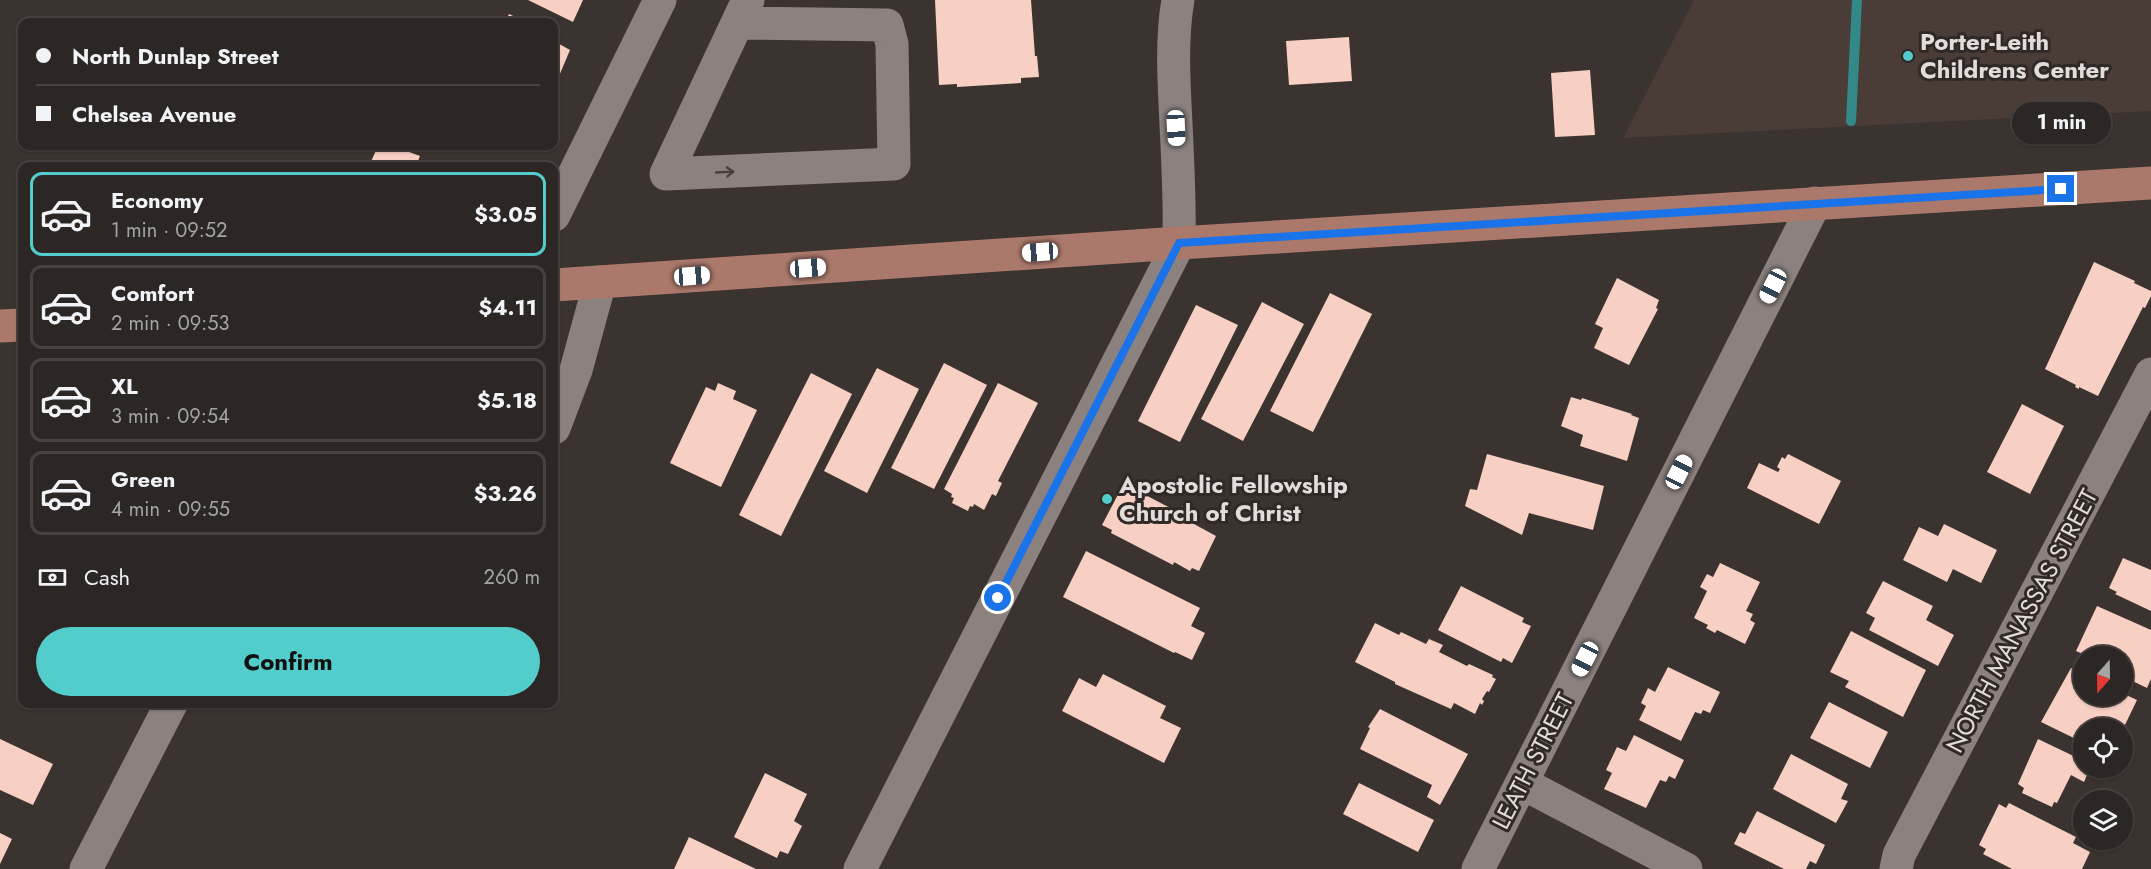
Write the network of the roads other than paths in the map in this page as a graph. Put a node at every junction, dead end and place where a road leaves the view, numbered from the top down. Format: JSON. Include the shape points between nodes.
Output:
{"nodes":[{"id":1,"x":660,"y":0,"type":"edge"},
{"id":2,"x":1178,"y":0,"type":"edge"},
{"id":3,"x":743,"y":11,"type":"edge"},
{"id":4,"x":2151,"y":183,"type":"edge"},
{"id":5,"x":1815,"y":203,"type":"junction"},
{"id":6,"x":558,"y":207,"type":"edge"},
{"id":7,"x":1179,"y":243,"type":"junction"},
{"id":8,"x":600,"y":282,"type":"junction"},
{"id":9,"x":558,"y":285,"type":"edge"},
{"id":10,"x":18,"y":325,"type":"edge"},
{"id":11,"x":0,"y":326,"type":"edge"},
{"id":12,"x":565,"y":371,"type":"edge"},
{"id":13,"x":2151,"y":374,"type":"edge"},
{"id":14,"x":558,"y":407,"type":"edge"},
{"id":15,"x":169,"y":708,"type":"edge"},
{"id":16,"x":1522,"y":783,"type":"junction"},
{"id":17,"x":86,"y":869,"type":"edge"},
{"id":18,"x":860,"y":869,"type":"edge"},
{"id":19,"x":1478,"y":869,"type":"edge"},
{"id":20,"x":1686,"y":869,"type":"edge"},
{"id":21,"x":1896,"y":869,"type":"edge"}],
"edges":[{"from":1,"to":6,"type":"street"},
{"from":2,"to":7,"type":"street","via":[[1174,85]]},
{"from":3,"to":3,"type":"street","one_way":true,"via":[[666,174],[894,164],[892,44],[887,25]]},
{"from":4,"to":5,"type":"main road"},
{"from":5,"to":7,"type":"main road"},
{"from":5,"to":16,"type":"street","name":"LEATH STREET"},
{"from":7,"to":8,"type":"main road"},
{"from":7,"to":18,"type":"street"},
{"from":8,"to":9,"type":"main road"},
{"from":8,"to":12,"type":"street"},
{"from":10,"to":11,"type":"main road"},
{"from":12,"to":14,"type":"street"},
{"from":13,"to":21,"type":"street","name":"NORTH MANASSAS STREET"},
{"from":15,"to":17,"type":"street"},
{"from":16,"to":19,"type":"street","name":"LEATH STREET"},
{"from":16,"to":20,"type":"street"}]}
